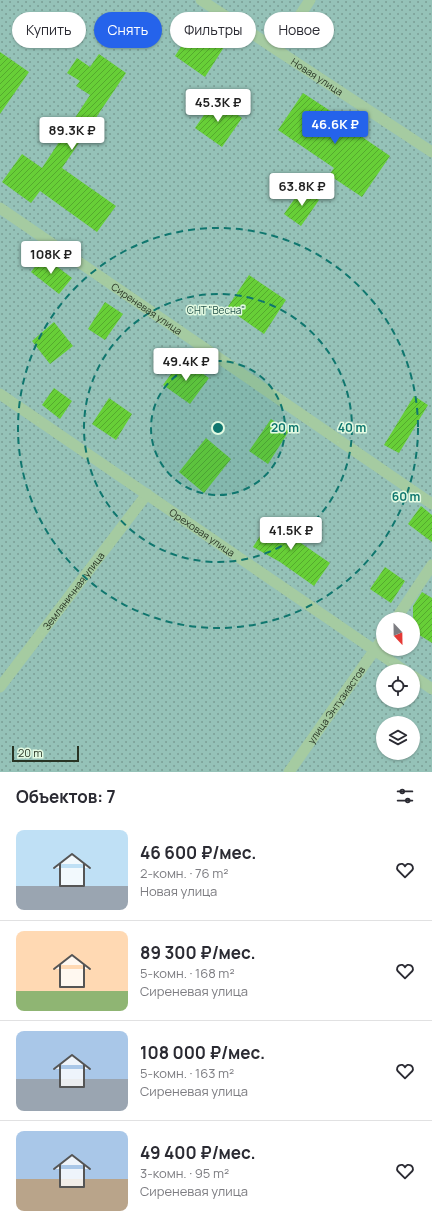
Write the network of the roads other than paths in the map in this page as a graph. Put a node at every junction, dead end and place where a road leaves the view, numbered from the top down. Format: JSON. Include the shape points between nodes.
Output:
{"nodes":[{"id":1,"x":201,"y":0,"type":"edge"},
{"id":2,"x":310,"y":0,"type":"edge"},
{"id":3,"x":277,"y":50,"type":"junction"},
{"id":4,"x":432,"y":152,"type":"edge"},
{"id":5,"x":0,"y":208,"type":"edge"},
{"id":6,"x":0,"y":394,"type":"edge"},
{"id":7,"x":146,"y":494,"type":"junction"},
{"id":8,"x":432,"y":504,"type":"edge"},
{"id":9,"x":432,"y":565,"type":"edge"},
{"id":10,"x":401,"y":612,"type":"edge"},
{"id":11,"x":375,"y":650,"type":"junction"},
{"id":12,"x":396,"y":664,"type":"edge"},
{"id":13,"x":420,"y":681,"type":"edge"},
{"id":14,"x":0,"y":687,"type":"edge"},
{"id":15,"x":432,"y":689,"type":"edge"},
{"id":16,"x":290,"y":772,"type":"edge"}],
"edges":[{"from":1,"to":3,"type":"street","name":"Новая улица"},
{"from":2,"to":3,"type":"street"},
{"from":3,"to":4,"type":"street","name":"Новая улица"},
{"from":5,"to":8,"type":"street","name":"Сиреневая улица"},
{"from":6,"to":7,"type":"street","name":"Ореховая улица"},
{"from":7,"to":11,"type":"street","name":"Ореховая улица"},
{"from":7,"to":14,"type":"street","name":"Земляничная улица"},
{"from":9,"to":10,"type":"street"},
{"from":11,"to":12,"type":"street","name":"Ореховая улица"},
{"from":11,"to":16,"type":"street","name":"улица Энтузиастов"},
{"from":13,"to":15,"type":"street"}]}
